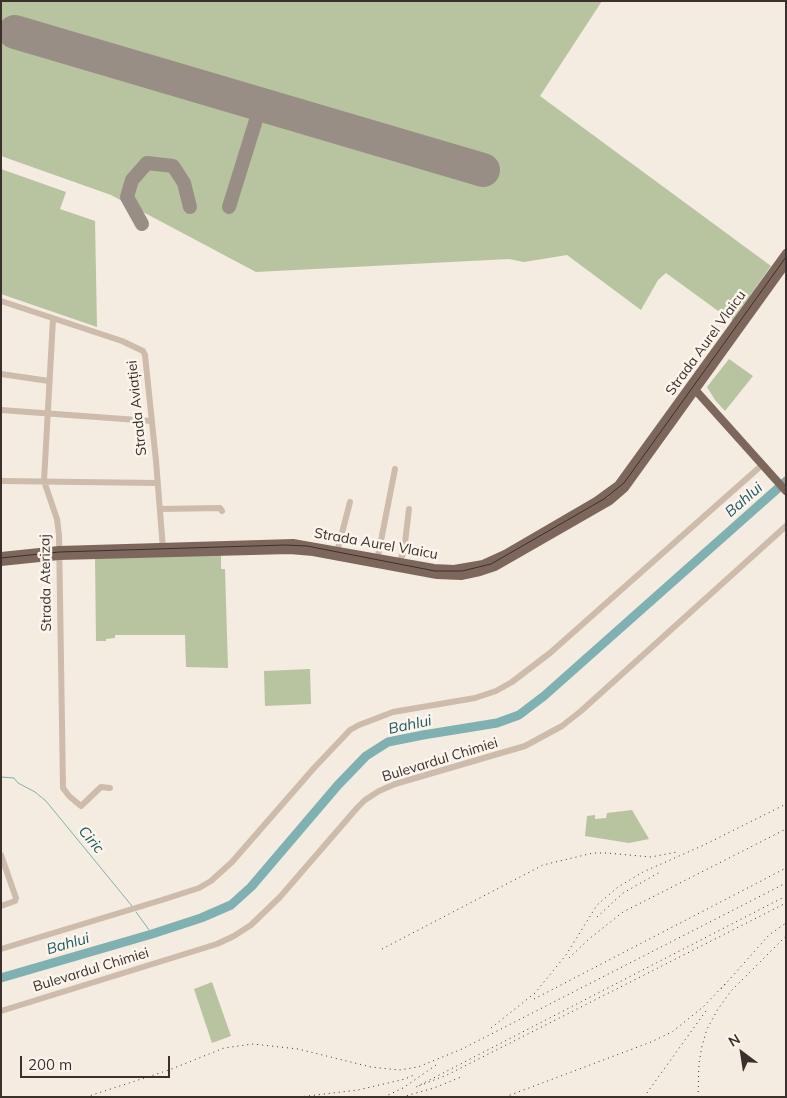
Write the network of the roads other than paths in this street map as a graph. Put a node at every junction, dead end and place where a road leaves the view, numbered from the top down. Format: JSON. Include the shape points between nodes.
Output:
{"nodes":[{"id":1,"x":786,"y":252,"type":"edge"},
{"id":2,"x":786,"y":264,"type":"edge"},
{"id":3,"x":1,"y":301,"type":"edge"},
{"id":4,"x":53,"y":319,"type":"junction"},
{"id":5,"x":1,"y":374,"type":"edge"},
{"id":6,"x":49,"y":381,"type":"junction"},
{"id":7,"x":692,"y":389,"type":"junction"},
{"id":8,"x":1,"y":410,"type":"edge"},
{"id":9,"x":47,"y":413,"type":"junction"},
{"id":10,"x":151,"y":421,"type":"junction"},
{"id":11,"x":762,"y":465,"type":"junction"},
{"id":12,"x":395,"y":469,"type":"dead end"},
{"id":13,"x":1,"y":480,"type":"edge"},
{"id":14,"x":44,"y":480,"type":"junction"},
{"id":15,"x":158,"y":483,"type":"junction"},
{"id":16,"x":786,"y":491,"type":"edge"},
{"id":17,"x":350,"y":502,"type":"dead end"},
{"id":18,"x":160,"y":509,"type":"junction"},
{"id":19,"x":409,"y":509,"type":"dead end"},
{"id":20,"x":222,"y":511,"type":"dead end"},
{"id":21,"x":786,"y":526,"type":"edge"},
{"id":22,"x":163,"y":550,"type":"junction"},
{"id":23,"x":59,"y":553,"type":"junction"},
{"id":24,"x":337,"y":554,"type":"junction"},
{"id":25,"x":1,"y":556,"type":"edge"},
{"id":26,"x":1,"y":562,"type":"edge"},
{"id":27,"x":377,"y":562,"type":"junction"},
{"id":28,"x":398,"y":563,"type":"junction"},
{"id":29,"x":110,"y":788,"type":"dead end"},
{"id":30,"x":1,"y":855,"type":"edge"},
{"id":31,"x":1,"y":906,"type":"edge"},
{"id":32,"x":1,"y":949,"type":"edge"},
{"id":33,"x":1,"y":1011,"type":"edge"}],
"edges":[{"from":1,"to":7,"type":"main road","name":"Strada Aurel Vlaicu"},
{"from":2,"to":7,"type":"main road","name":"Strada Aurel Vlaicu"},
{"from":3,"to":4,"type":"street","name":"Strada Aviației"},
{"from":4,"to":6,"type":"street","name":"Strada Aterizaj"},
{"from":4,"to":10,"type":"street","name":"Strada Aviației","via":[[143,351]]},
{"from":5,"to":6,"type":"street"},
{"from":6,"to":9,"type":"street","name":"Strada Aterizaj"},
{"from":7,"to":11,"type":"main road"},
{"from":7,"to":27,"type":"main road","name":"Strada Aurel Vlaicu","via":[[622,492],[502,564],[480,572],[449,576]]},
{"from":7,"to":28,"type":"main road","name":"Strada Aurel Vlaicu","via":[[624,480],[606,495],[484,564],[446,570]]},
{"from":8,"to":9,"type":"street"},
{"from":9,"to":10,"type":"street"},
{"from":9,"to":14,"type":"street","name":"Strada Aterizaj"},
{"from":10,"to":15,"type":"street","name":"Strada Aviației"},
{"from":11,"to":16,"type":"main road"},
{"from":11,"to":32,"type":"street","via":[[550,653],[512,682],[485,695],[393,712],[359,724],[334,746],[232,862],[199,888]]},
{"from":12,"to":27,"type":"street"},
{"from":13,"to":14,"type":"street"},
{"from":14,"to":15,"type":"street"},
{"from":14,"to":23,"type":"street","name":"Strada Aterizaj","via":[[57,520]]},
{"from":15,"to":18,"type":"street","name":"Strada Aviației"},
{"from":17,"to":24,"type":"street"},
{"from":18,"to":20,"type":"street","via":[[220,508]]},
{"from":18,"to":22,"type":"street","name":"Strada Aviației"},
{"from":19,"to":28,"type":"street","via":[[404,551]]},
{"from":21,"to":33,"type":"street","name":"Bulevardul Chimiei","via":[[562,726],[525,746],[395,784],[365,800],[280,897],[251,925],[234,936]]},
{"from":22,"to":23,"type":"main road","name":"Strada Aurel Vlaicu"},
{"from":22,"to":24,"type":"main road","name":"Strada Aurel Vlaicu","via":[[294,543]]},
{"from":23,"to":25,"type":"main road","name":"Strada Aurel Vlaicu"},
{"from":23,"to":26,"type":"main road","name":"Strada Aurel Vlaicu"},
{"from":23,"to":29,"type":"street","name":"Strada Aterizaj","via":[[63,788],[81,806],[101,787]]},
{"from":24,"to":27,"type":"main road","name":"Strada Aurel Vlaicu"},
{"from":27,"to":28,"type":"main road","name":"Strada Aurel Vlaicu"},
{"from":30,"to":31,"type":"street","via":[[16,898]]}]}
